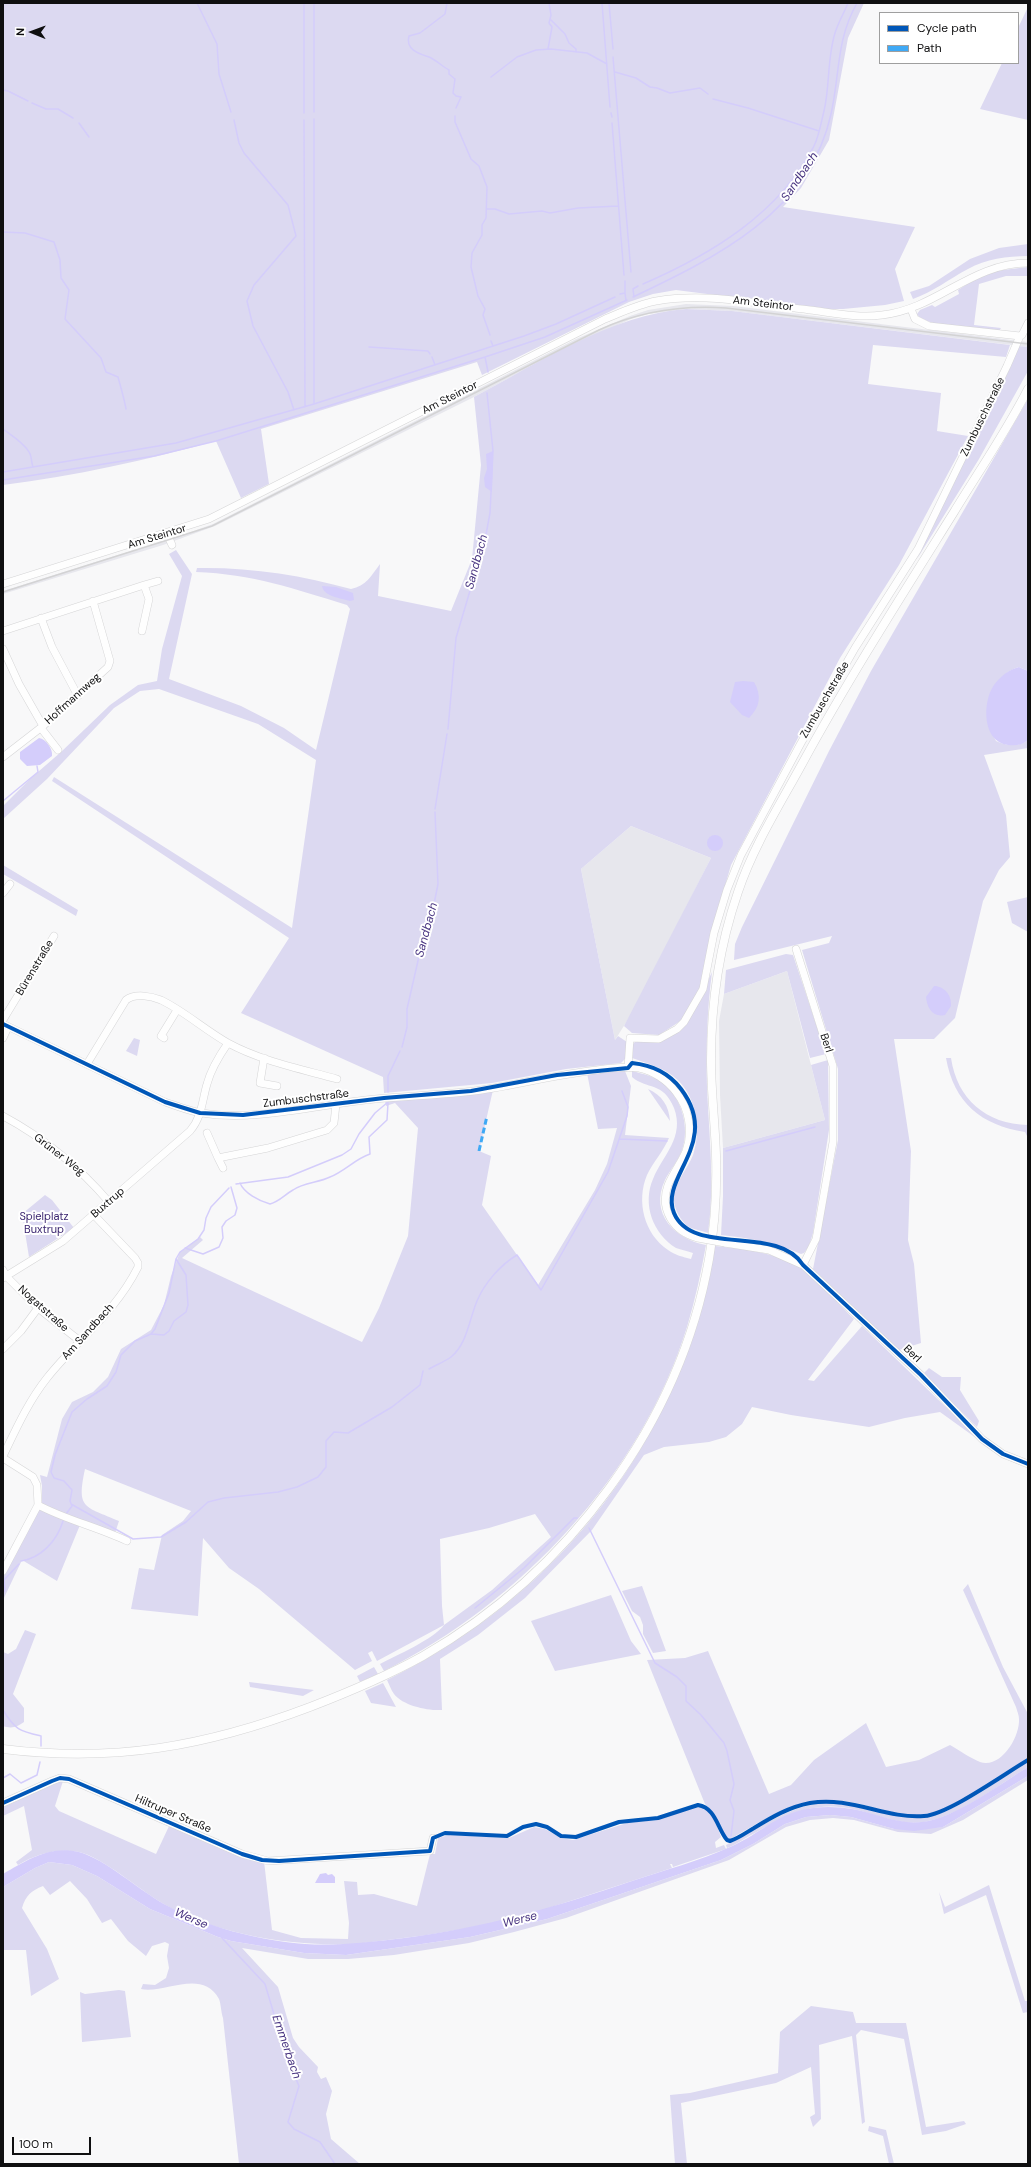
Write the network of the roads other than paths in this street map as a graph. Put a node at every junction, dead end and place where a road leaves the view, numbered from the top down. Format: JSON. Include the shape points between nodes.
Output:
{"nodes":[{"id":1,"x":1028,"y":263,"type":"edge"},
{"id":2,"x":911,"y":309,"type":"junction"},
{"id":3,"x":1028,"y":323,"type":"edge"},
{"id":4,"x":1020,"y":336,"type":"junction"},
{"id":5,"x":1028,"y":390,"type":"edge"},
{"id":6,"x":167,"y":534,"type":"junction"},
{"id":7,"x":172,"y":545,"type":"dead end"},
{"id":8,"x":158,"y":581,"type":"dead end"},
{"id":9,"x":3,"y":584,"type":"edge"},
{"id":10,"x":144,"y":585,"type":"junction"},
{"id":11,"x":93,"y":601,"type":"junction"},
{"id":12,"x":41,"y":618,"type":"junction"},
{"id":13,"x":142,"y":630,"type":"dead end"},
{"id":14,"x":3,"y":631,"type":"edge"},
{"id":15,"x":3,"y":649,"type":"edge"},
{"id":16,"x":78,"y":696,"type":"junction"},
{"id":17,"x":42,"y":727,"type":"junction"},
{"id":18,"x":58,"y":750,"type":"dead end"},
{"id":19,"x":3,"y":756,"type":"edge"},
{"id":20,"x":10,"y":884,"type":"dead end"},
{"id":21,"x":3,"y":893,"type":"edge"},
{"id":22,"x":54,"y":936,"type":"dead end"},
{"id":23,"x":796,"y":949,"type":"dead end"},
{"id":24,"x":176,"y":1010,"type":"junction"},
{"id":25,"x":3,"y":1020,"type":"edge"},
{"id":26,"x":6,"y":1025,"type":"edge"},
{"id":27,"x":3,"y":1038,"type":"edge"},
{"id":28,"x":164,"y":1038,"type":"dead end"},
{"id":29,"x":228,"y":1043,"type":"junction"},
{"id":30,"x":264,"y":1058,"type":"junction"},
{"id":31,"x":87,"y":1064,"type":"junction"},
{"id":32,"x":628,"y":1068,"type":"junction"},
{"id":33,"x":337,"y":1079,"type":"dead end"},
{"id":34,"x":277,"y":1086,"type":"dead end"},
{"id":35,"x":336,"y":1104,"type":"junction"},
{"id":36,"x":200,"y":1113,"type":"junction"},
{"id":37,"x":3,"y":1116,"type":"edge"},
{"id":38,"x":207,"y":1133,"type":"dead end"},
{"id":39,"x":218,"y":1158,"type":"junction"},
{"id":40,"x":223,"y":1168,"type":"dead end"},
{"id":41,"x":109,"y":1202,"type":"junction"},
{"id":42,"x":94,"y":1215,"type":"junction"},
{"id":43,"x":803,"y":1265,"type":"junction"},
{"id":44,"x":4,"y":1274,"type":"edge"},
{"id":45,"x":38,"y":1308,"type":"junction"},
{"id":46,"x":80,"y":1342,"type":"junction"},
{"id":47,"x":3,"y":1349,"type":"edge"},
{"id":48,"x":3,"y":1457,"type":"edge"},
{"id":49,"x":1028,"y":1464,"type":"edge"},
{"id":50,"x":38,"y":1505,"type":"junction"},
{"id":51,"x":127,"y":1541,"type":"dead end"},
{"id":52,"x":3,"y":1571,"type":"edge"},
{"id":53,"x":3,"y":1749,"type":"edge"},
{"id":54,"x":3,"y":1803,"type":"edge"},
{"id":55,"x":433,"y":1838,"type":"dead end"}],
"edges":[{"from":1,"to":2,"type":"street","name":"Am Steintor","via":[[1001,265],[985,270]]},
{"from":2,"to":4,"type":"street","via":[[915,319],[929,326]]},
{"from":2,"to":6,"type":"street","name":"Am Steintor","via":[[890,314],[857,316],[696,297],[656,301],[631,308],[226,512]]},
{"from":3,"to":4,"type":"street"},
{"from":4,"to":32,"type":"street","name":"Zumbuschstraße","via":[[1008,366],[918,549],[855,648],[800,743],[741,856],[714,933],[703,989],[684,1022],[669,1035],[659,1039],[630,1038]]},
{"from":5,"to":53,"type":"main road","via":[[1004,433],[868,650],[750,858],[724,936],[714,996],[711,1063],[716,1203],[709,1260],[690,1333],[671,1380],[639,1444],[607,1492],[534,1573],[470,1625],[421,1657],[374,1681],[285,1717],[191,1744],[94,1755]]},
{"from":6,"to":7,"type":"street"},
{"from":6,"to":9,"type":"street","name":"Am Steintor"},
{"from":8,"to":10,"type":"street"},
{"from":10,"to":11,"type":"street"},
{"from":10,"to":13,"type":"street","via":[[149,599]]},
{"from":11,"to":12,"type":"street"},
{"from":11,"to":16,"type":"street","name":"Hoffmannweg","via":[[110,661],[108,668]]},
{"from":12,"to":14,"type":"street"},
{"from":12,"to":16,"type":"street","via":[[52,647]]},
{"from":15,"to":17,"type":"street"},
{"from":16,"to":17,"type":"street","name":"Hoffmannweg"},
{"from":17,"to":18,"type":"street","name":"Hoffmannweg"},
{"from":17,"to":19,"type":"street","name":"Hoffmannweg"},
{"from":20,"to":21,"type":"street"},
{"from":22,"to":25,"type":"street","name":"Bürenstraße"},
{"from":23,"to":43,"type":"street","name":"Berl","via":[[833,1066],[833,1142],[816,1239]]},
{"from":24,"to":28,"type":"street","via":[[161,1036]]},
{"from":24,"to":29,"type":"street"},
{"from":24,"to":31,"type":"street","via":[[161,1000],[130,997]]},
{"from":26,"to":27,"type":"street"},
{"from":26,"to":31,"type":"street","name":"Zumbuschstraße"},
{"from":29,"to":30,"type":"street"},
{"from":29,"to":36,"type":"street","name":"Buxtrup","via":[[209,1078]]},
{"from":30,"to":33,"type":"street","via":[[313,1075]]},
{"from":30,"to":34,"type":"street","via":[[260,1083]]},
{"from":31,"to":36,"type":"street","name":"Zumbuschstraße","via":[[165,1102]]},
{"from":32,"to":35,"type":"street","name":"Zumbuschstraße","via":[[556,1075],[472,1091]]},
{"from":32,"to":43,"type":"street","name":"Berl","bridge":true,"via":[[647,1071],[664,1079],[673,1087],[683,1104],[689,1124],[689,1137],[686,1151],[667,1187],[665,1204],[676,1227],[698,1238],[769,1250]]},
{"from":35,"to":36,"type":"street","name":"Zumbuschstraße","via":[[243,1115]]},
{"from":35,"to":39,"type":"street","via":[[334,1123],[327,1130],[268,1148]]},
{"from":36,"to":41,"type":"street","name":"Buxtrup","via":[[190,1131]]},
{"from":37,"to":41,"type":"street","name":"Grüner Weg","via":[[66,1158]]},
{"from":38,"to":39,"type":"street"},
{"from":39,"to":40,"type":"street"},
{"from":41,"to":42,"type":"street","name":"Buxtrup"},
{"from":42,"to":44,"type":"street","name":"Buxtrup","via":[[63,1240]]},
{"from":42,"to":46,"type":"street","name":"Am Sandbach","via":[[135,1258],[138,1267],[110,1311]]},
{"from":43,"to":49,"type":"street","name":"Berl","via":[[921,1375],[982,1439],[1003,1454]]},
{"from":44,"to":45,"type":"street","name":"Nogatstraße"},
{"from":45,"to":46,"type":"street","name":"Nogatstraße"},
{"from":45,"to":47,"type":"street","via":[[21,1331]]},
{"from":46,"to":48,"type":"street","name":"Am Sandbach","via":[[46,1379],[31,1401]]},
{"from":48,"to":50,"type":"street","via":[[33,1477],[37,1485]]},
{"from":50,"to":51,"type":"street"},
{"from":50,"to":52,"type":"street"},
{"from":54,"to":55,"type":"street","name":"Hiltruper Straße","via":[[60,1778],[69,1779],[253,1858],[279,1861],[430,1851]]}]}
